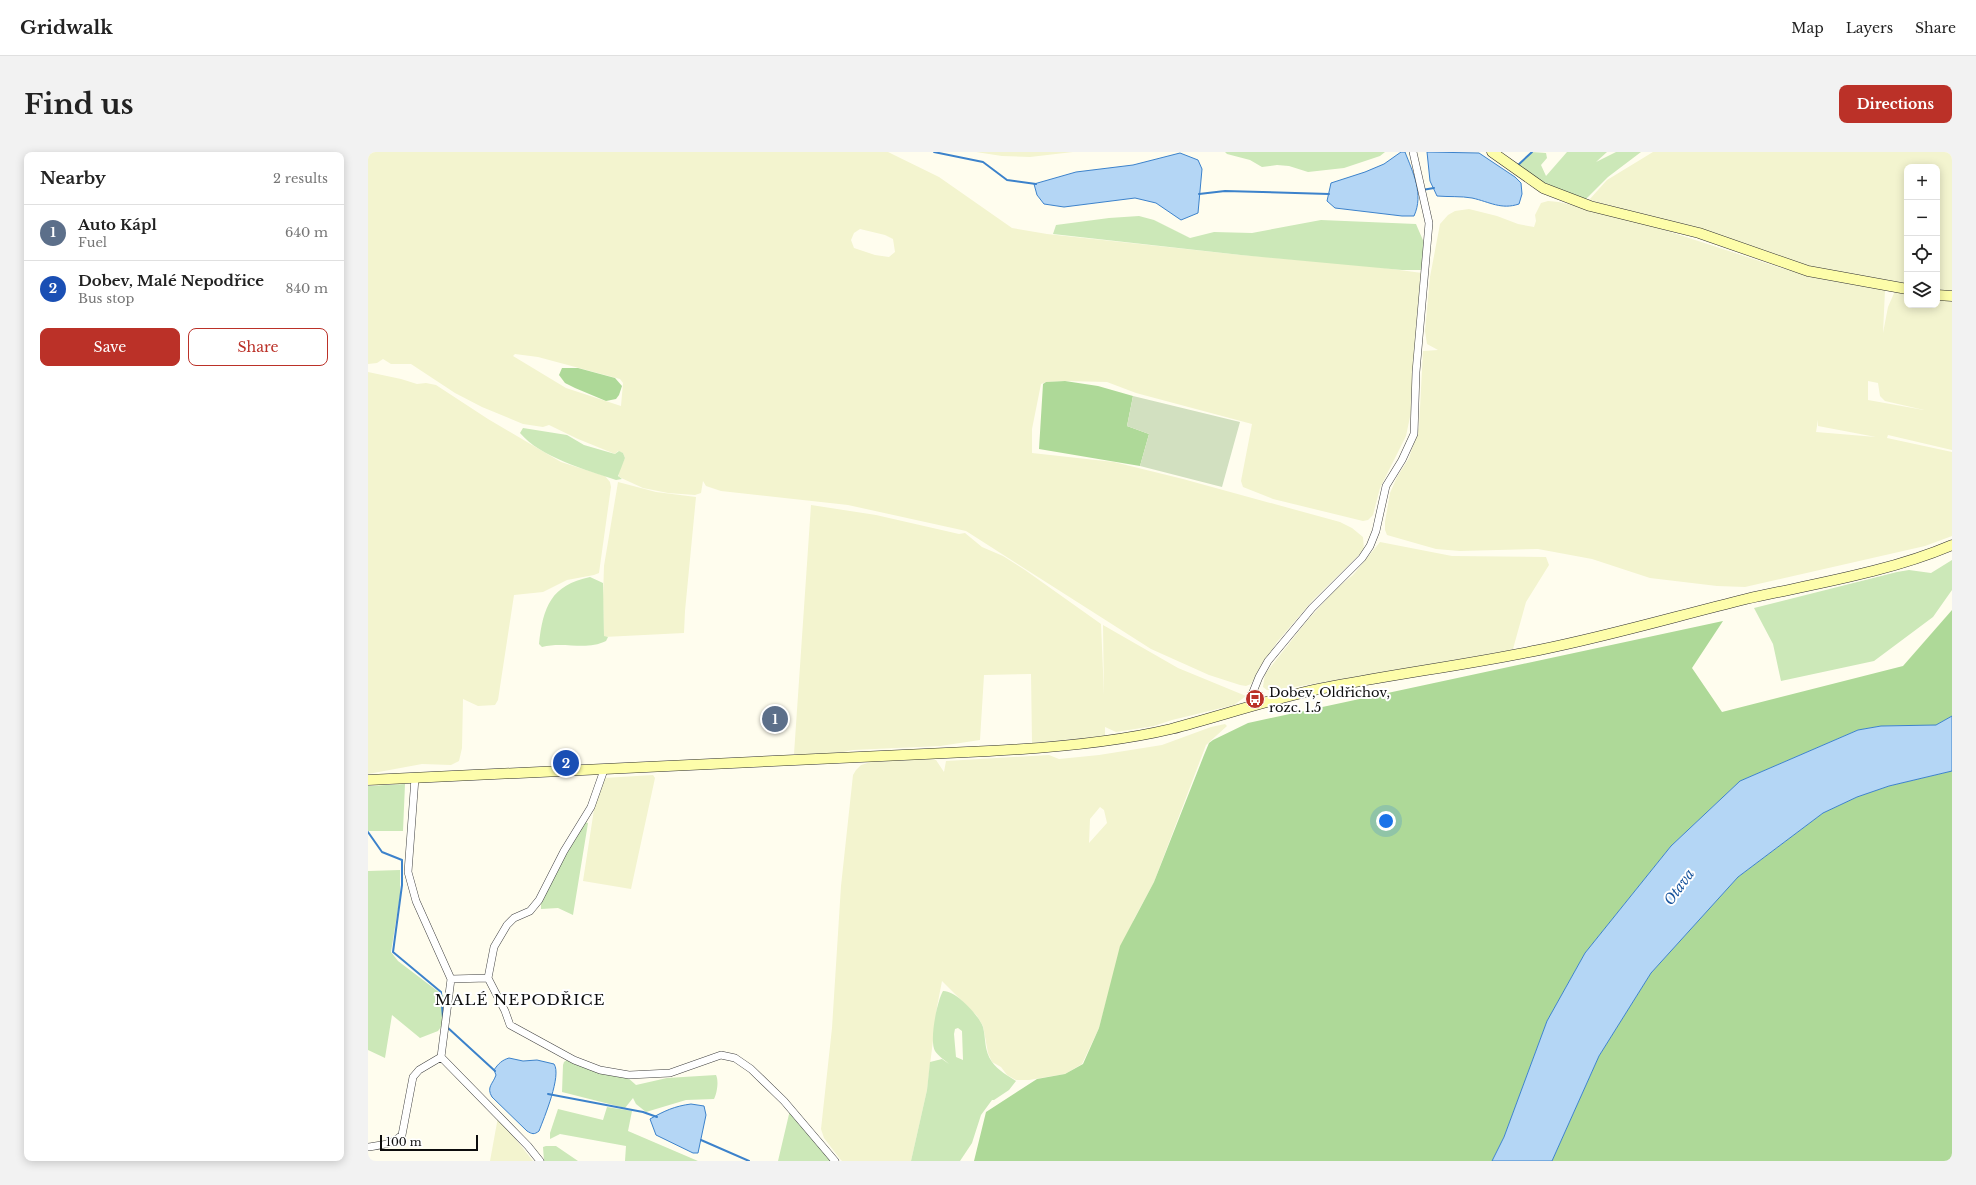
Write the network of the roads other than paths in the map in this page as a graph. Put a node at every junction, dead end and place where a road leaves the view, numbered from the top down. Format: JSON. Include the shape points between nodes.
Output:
{"nodes":[{"id":1,"x":1413,"y":152,"type":"edge"},
{"id":2,"x":1492,"y":152,"type":"edge"},
{"id":3,"x":1904,"y":288,"type":"edge"},
{"id":4,"x":1940,"y":295,"type":"edge"},
{"id":5,"x":1952,"y":296,"type":"edge"},
{"id":6,"x":1952,"y":546,"type":"edge"},
{"id":7,"x":1252,"y":706,"type":"junction"},
{"id":8,"x":604,"y":770,"type":"junction"},
{"id":9,"x":415,"y":778,"type":"junction"},
{"id":10,"x":368,"y":780,"type":"edge"},
{"id":11,"x":488,"y":978,"type":"junction"},
{"id":12,"x":451,"y":979,"type":"junction"},
{"id":13,"x":441,"y":1057,"type":"junction"},
{"id":14,"x":368,"y":1147,"type":"edge"},
{"id":15,"x":540,"y":1161,"type":"edge"},
{"id":16,"x":835,"y":1161,"type":"edge"}],
"edges":[{"from":1,"to":7,"type":"street","via":[[1429,223],[1416,372],[1414,434],[1386,486],[1370,546],[1362,558],[1312,608],[1268,661],[1250,700]]},
{"from":2,"to":3,"type":"main road","via":[[1543,188],[1590,206],[1699,233],[1808,271]]},
{"from":4,"to":5,"type":"main road"},
{"from":6,"to":7,"type":"main road","via":[[1932,554],[1846,577],[1718,606],[1650,625],[1539,650],[1332,686]]},
{"from":7,"to":8,"type":"main road","via":[[1169,729],[1111,740],[1032,748]]},
{"from":8,"to":9,"type":"main road"},
{"from":8,"to":11,"type":"street","via":[[591,807],[564,851],[539,900],[530,911],[514,918],[507,925],[494,947]]},
{"from":9,"to":10,"type":"main road"},
{"from":9,"to":12,"type":"street","via":[[408,872],[416,901]]},
{"from":11,"to":12,"type":"street"},
{"from":11,"to":16,"type":"street","via":[[510,1025],[574,1060],[600,1070],[629,1075],[670,1073],[717,1055],[735,1058],[751,1069],[784,1101]]},
{"from":12,"to":13,"type":"street"},
{"from":13,"to":14,"type":"street","via":[[419,1070],[413,1077],[402,1135],[388,1144]]},
{"from":13,"to":15,"type":"street"}]}
